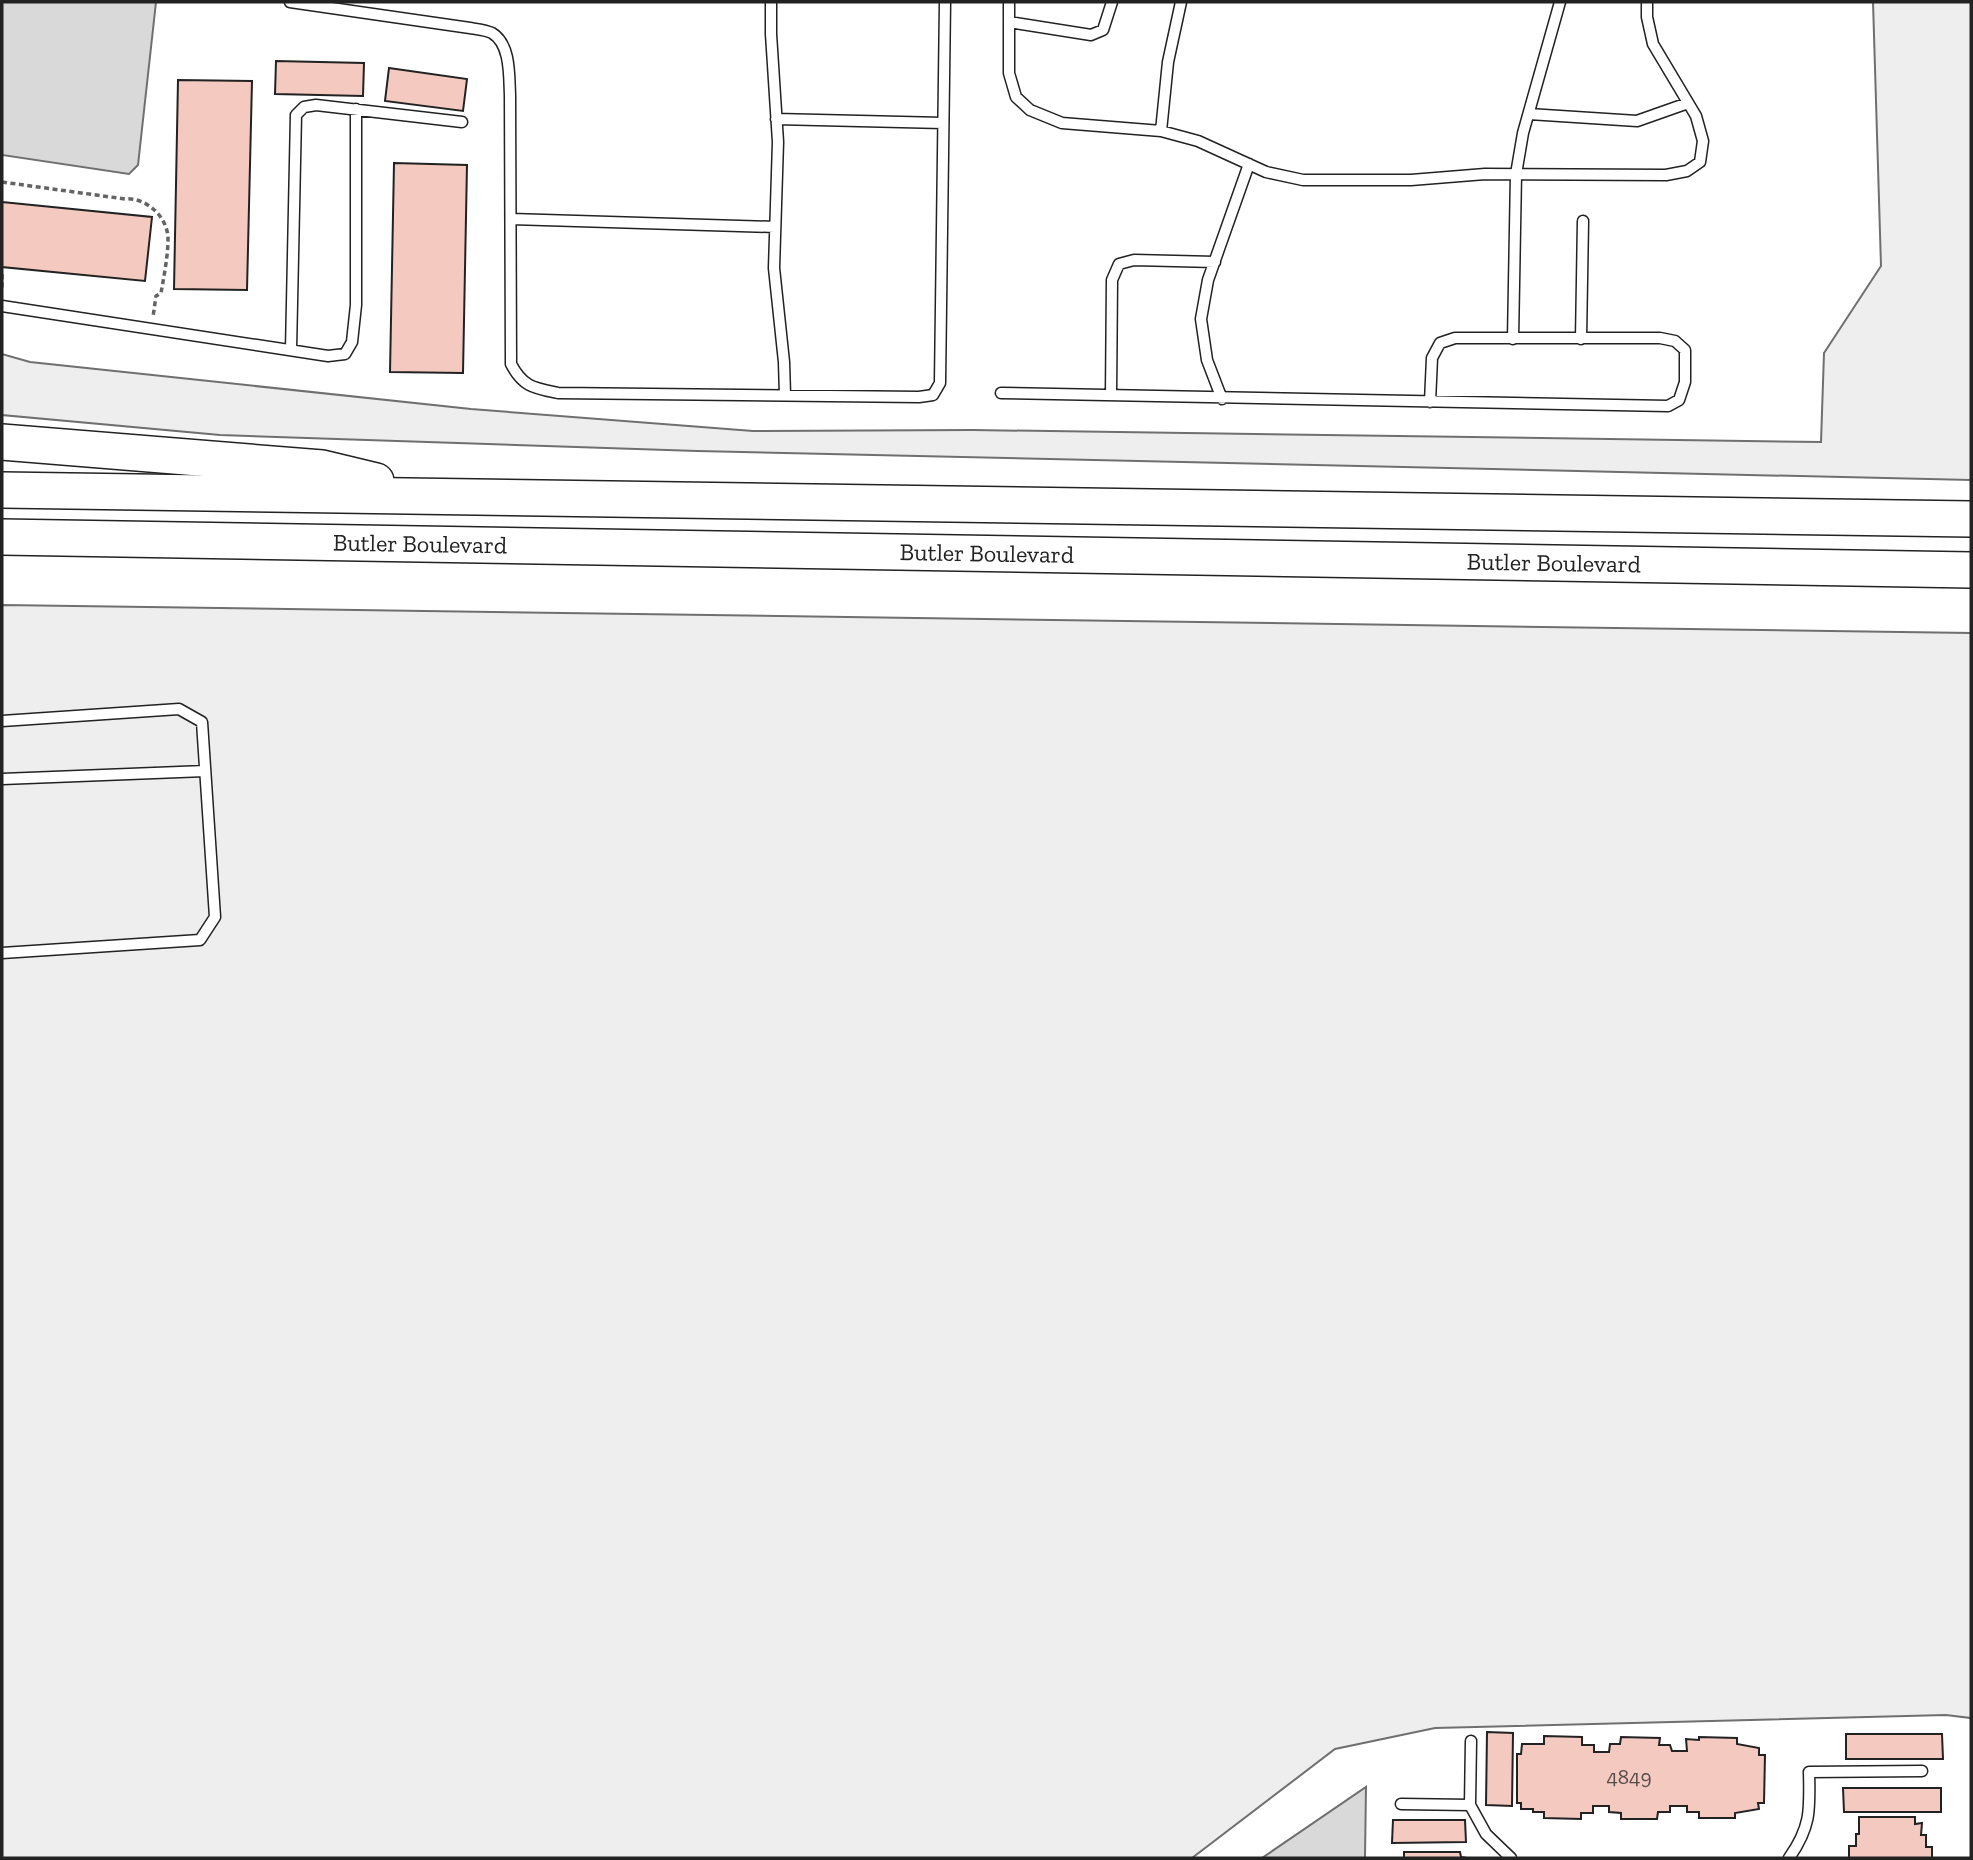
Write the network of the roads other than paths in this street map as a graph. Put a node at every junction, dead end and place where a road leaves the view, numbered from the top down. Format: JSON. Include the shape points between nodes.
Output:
{"nodes":[{"id":1,"x":290,"y":2,"type":"edge"},
{"id":2,"x":771,"y":2,"type":"edge"},
{"id":3,"x":945,"y":2,"type":"edge"},
{"id":4,"x":1009,"y":2,"type":"edge"},
{"id":5,"x":1112,"y":2,"type":"edge"},
{"id":6,"x":1181,"y":2,"type":"edge"},
{"id":7,"x":1560,"y":2,"type":"edge"},
{"id":8,"x":1647,"y":2,"type":"edge"},
{"id":9,"x":1009,"y":22,"type":"junction"},
{"id":10,"x":1688,"y":103,"type":"junction"},
{"id":11,"x":356,"y":109,"type":"junction"},
{"id":12,"x":1529,"y":114,"type":"junction"},
{"id":13,"x":776,"y":119,"type":"junction"},
{"id":14,"x":462,"y":122,"type":"dead end"},
{"id":15,"x":943,"y":123,"type":"junction"},
{"id":16,"x":1161,"y":131,"type":"junction"},
{"id":17,"x":1250,"y":164,"type":"junction"},
{"id":18,"x":1516,"y":174,"type":"junction"},
{"id":19,"x":510,"y":219,"type":"junction"},
{"id":20,"x":1583,"y":221,"type":"dead end"},
{"id":21,"x":775,"y":227,"type":"junction"},
{"id":22,"x":1215,"y":262,"type":"junction"},
{"id":23,"x":2,"y":306,"type":"edge"},
{"id":24,"x":1513,"y":339,"type":"junction"},
{"id":25,"x":1581,"y":339,"type":"junction"},
{"id":26,"x":291,"y":350,"type":"junction"},
{"id":27,"x":1001,"y":393,"type":"dead end"},
{"id":28,"x":785,"y":395,"type":"junction"},
{"id":29,"x":1111,"y":395,"type":"junction"},
{"id":30,"x":1222,"y":399,"type":"junction"},
{"id":31,"x":1430,"y":402,"type":"junction"},
{"id":32,"x":2,"y":442,"type":"edge"},
{"id":33,"x":2,"y":490,"type":"edge"},
{"id":34,"x":440,"y":497,"type":"junction"},
{"id":35,"x":1971,"y":519,"type":"edge"},
{"id":36,"x":2,"y":537,"type":"edge"},
{"id":37,"x":163,"y":540,"type":"junction"},
{"id":38,"x":2,"y":552,"type":"edge"},
{"id":39,"x":1971,"y":570,"type":"edge"},
{"id":40,"x":2,"y":721,"type":"edge"},
{"id":41,"x":205,"y":771,"type":"junction"},
{"id":42,"x":2,"y":779,"type":"edge"},
{"id":43,"x":2,"y":953,"type":"edge"},
{"id":44,"x":1471,"y":1741,"type":"dead end"},
{"id":45,"x":1922,"y":1771,"type":"dead end"},
{"id":46,"x":1401,"y":1804,"type":"dead end"},
{"id":47,"x":1470,"y":1805,"type":"junction"},
{"id":48,"x":1511,"y":1858,"type":"edge"},
{"id":49,"x":1790,"y":1858,"type":"edge"}],
"edges":[{"from":1,"to":19,"type":"lane","via":[[492,33],[502,44],[509,67]]},
{"from":2,"to":13,"type":"lane"},
{"from":3,"to":15,"type":"lane"},
{"from":4,"to":9,"type":"lane"},
{"from":5,"to":9,"type":"lane","via":[[1103,30],[1091,35]]},
{"from":6,"to":16,"type":"lane","via":[[1168,62]]},
{"from":7,"to":12,"type":"lane"},
{"from":8,"to":10,"type":"lane","via":[[1653,44]]},
{"from":9,"to":16,"type":"lane","via":[[1009,73],[1016,97],[1030,110],[1062,123]]},
{"from":10,"to":12,"type":"lane","via":[[1637,121]]},
{"from":10,"to":18,"type":"lane","via":[[1703,141],[1700,162],[1687,171],[1666,176]]},
{"from":11,"to":14,"type":"lane"},
{"from":11,"to":26,"type":"lane","via":[[316,105],[304,107],[296,115]]},
{"from":11,"to":26,"type":"lane","via":[[352,342],[345,354]]},
{"from":12,"to":18,"type":"lane"},
{"from":13,"to":15,"type":"lane"},
{"from":13,"to":21,"type":"lane"},
{"from":15,"to":28,"type":"lane","via":[[940,383],[933,395],[919,397]]},
{"from":16,"to":17,"type":"lane"},
{"from":17,"to":18,"type":"lane","via":[[1303,180]]},
{"from":17,"to":22,"type":"lane"},
{"from":18,"to":24,"type":"lane"},
{"from":19,"to":21,"type":"lane"},
{"from":19,"to":28,"type":"lane","via":[[511,364],[518,378],[533,388],[558,393]]},
{"from":20,"to":25,"type":"lane"},
{"from":21,"to":28,"type":"lane","via":[[776,304]]},
{"from":22,"to":29,"type":"lane","via":[[1134,260],[1119,264],[1112,280]]},
{"from":22,"to":30,"type":"lane","via":[[1201,319],[1207,360]]},
{"from":23,"to":26,"type":"lane"},
{"from":24,"to":25,"type":"lane"},
{"from":24,"to":31,"type":"lane","via":[[1455,338],[1440,343],[1432,358]]},
{"from":25,"to":31,"type":"lane","via":[[1675,341],[1685,349],[1685,382],[1679,400],[1668,406]]},
{"from":27,"to":29,"type":"lane"},
{"from":29,"to":30,"type":"lane"},
{"from":30,"to":31,"type":"lane"},
{"from":32,"to":34,"type":"highway","via":[[322,468]]},
{"from":33,"to":34,"type":"highway","name":"Butler Boulevard"},
{"from":34,"to":35,"type":"highway","name":"Butler Boulevard"},
{"from":36,"to":37,"type":"highway","name":"Butler Boulevard"},
{"from":37,"to":38,"type":"highway"},
{"from":37,"to":39,"type":"highway","name":"Butler Boulevard"},
{"from":40,"to":41,"type":"lane","via":[[178,709],[202,722]]},
{"from":41,"to":42,"type":"lane"},
{"from":41,"to":43,"type":"lane","via":[[215,917],[200,940]]},
{"from":44,"to":47,"type":"lane"},
{"from":45,"to":49,"type":"lane","via":[[1809,1772],[1810,1807],[1804,1838]]},
{"from":46,"to":47,"type":"lane"},
{"from":47,"to":48,"type":"lane","via":[[1486,1834]]}]}
